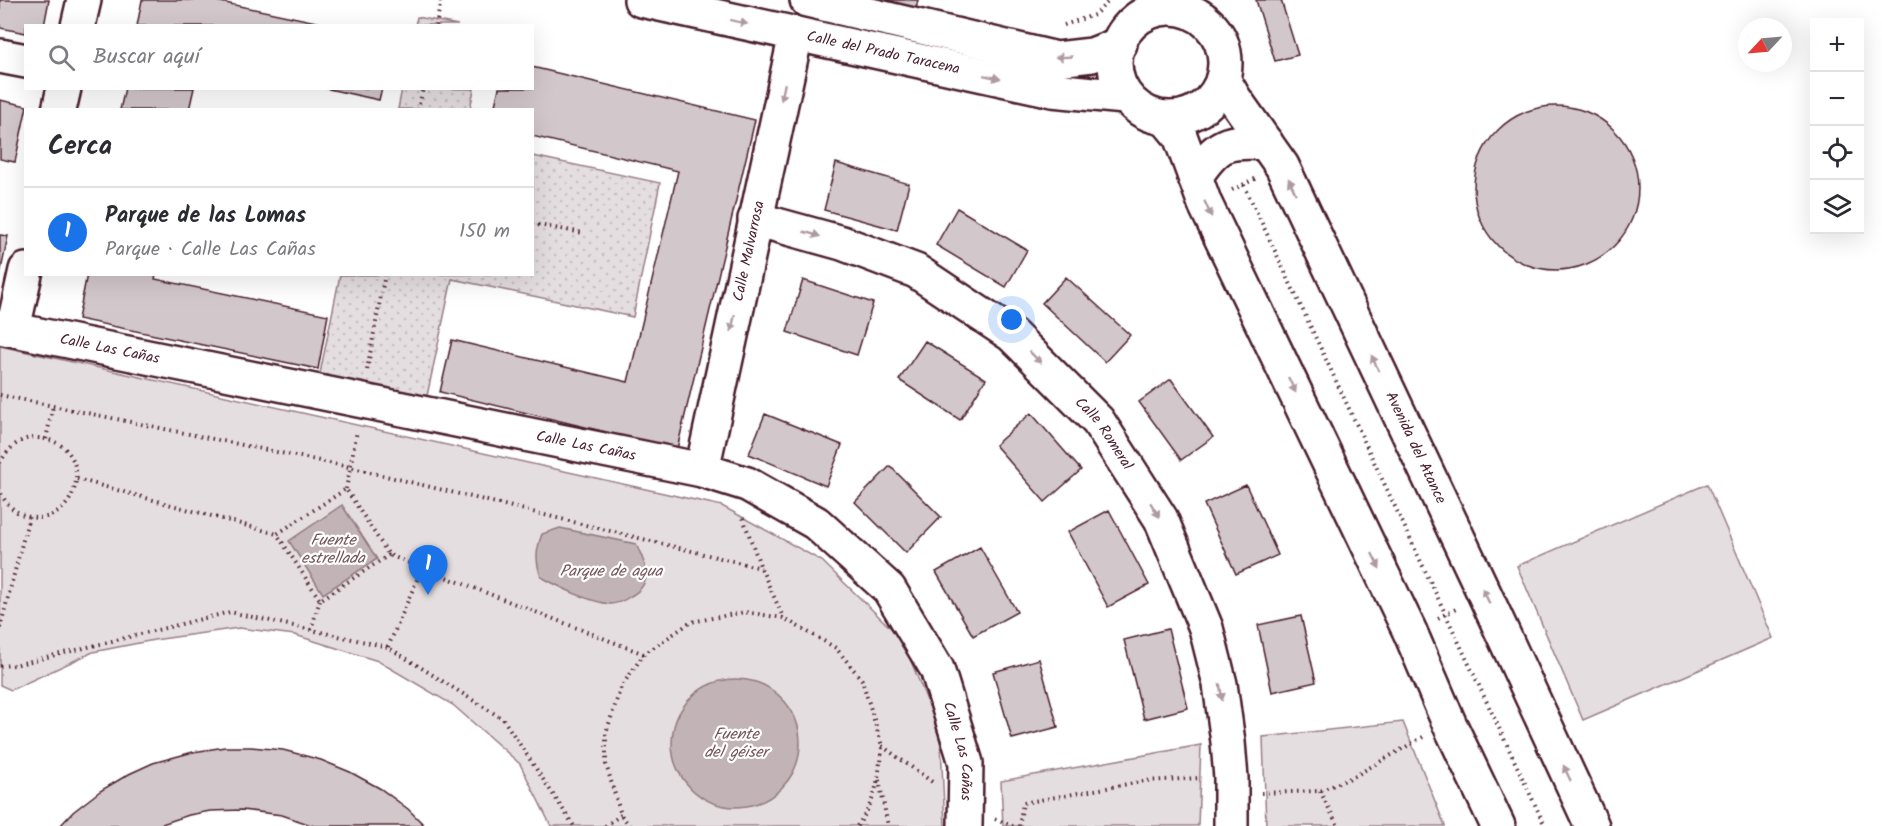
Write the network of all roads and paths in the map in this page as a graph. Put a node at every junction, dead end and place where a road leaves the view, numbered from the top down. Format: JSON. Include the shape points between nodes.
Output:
{"nodes":[{"id":1,"x":84,"y":0,"type":"edge"},
{"id":2,"x":441,"y":0,"type":"edge"},
{"id":3,"x":641,"y":0,"type":"edge"},
{"id":4,"x":807,"y":0,"type":"edge"},
{"id":5,"x":1204,"y":10,"type":"edge"},
{"id":6,"x":1133,"y":21,"type":"edge"},
{"id":7,"x":78,"y":24,"type":"edge"},
{"id":8,"x":436,"y":24,"type":"edge"},
{"id":9,"x":796,"y":34,"type":"junction"},
{"id":10,"x":0,"y":56,"type":"edge"},
{"id":11,"x":24,"y":61,"type":"edge"},
{"id":12,"x":1223,"y":79,"type":"junction"},
{"id":13,"x":64,"y":90,"type":"edge"},
{"id":14,"x":423,"y":90,"type":"edge"},
{"id":15,"x":1125,"y":97,"type":"junction"},
{"id":16,"x":59,"y":108,"type":"edge"},
{"id":17,"x":418,"y":108,"type":"edge"},
{"id":18,"x":1166,"y":119,"type":"junction"},
{"id":19,"x":1274,"y":154,"type":"junction"},
{"id":20,"x":1244,"y":185,"type":"junction"},
{"id":21,"x":1200,"y":190,"type":"junction"},
{"id":22,"x":755,"y":219,"type":"junction"},
{"id":23,"x":534,"y":224,"type":"edge"},
{"id":24,"x":584,"y":233,"type":"dead end"},
{"id":25,"x":24,"y":276,"type":"edge"},
{"id":26,"x":385,"y":276,"type":"edge"},
{"id":27,"x":6,"y":328,"type":"edge"},
{"id":28,"x":0,"y":395,"type":"edge"},
{"id":29,"x":361,"y":400,"type":"junction"},
{"id":30,"x":52,"y":406,"type":"junction"},
{"id":31,"x":46,"y":439,"type":"junction"},
{"id":32,"x":0,"y":463,"type":"edge"},
{"id":33,"x":349,"y":467,"type":"junction"},
{"id":34,"x":702,"y":470,"type":"junction"},
{"id":35,"x":77,"y":479,"type":"junction"},
{"id":36,"x":346,"y":489,"type":"junction"},
{"id":37,"x":0,"y":491,"type":"edge"},
{"id":38,"x":29,"y":517,"type":"junction"},
{"id":39,"x":743,"y":518,"type":"dead end"},
{"id":40,"x":277,"y":534,"type":"junction"},
{"id":41,"x":389,"y":555,"type":"junction"},
{"id":42,"x":422,"y":568,"type":"junction"},
{"id":43,"x":760,"y":568,"type":"junction"},
{"id":44,"x":1485,"y":594,"type":"junction"},
{"id":45,"x":320,"y":600,"type":"junction"},
{"id":46,"x":1447,"y":614,"type":"junction"},
{"id":47,"x":783,"y":618,"type":"junction"},
{"id":48,"x":0,"y":628,"type":"edge"},
{"id":49,"x":311,"y":630,"type":"junction"},
{"id":50,"x":1410,"y":632,"type":"junction"},
{"id":51,"x":388,"y":647,"type":"junction"},
{"id":52,"x":644,"y":654,"type":"junction"},
{"id":53,"x":0,"y":666,"type":"edge"},
{"id":54,"x":1449,"y":723,"type":"junction"},
{"id":55,"x":882,"y":746,"type":"junction"},
{"id":56,"x":1468,"y":762,"type":"junction"},
{"id":57,"x":881,"y":764,"type":"dead end"},
{"id":58,"x":1212,"y":778,"type":"dead end"},
{"id":59,"x":879,"y":779,"type":"junction"},
{"id":60,"x":1320,"y":791,"type":"junction"},
{"id":61,"x":1255,"y":792,"type":"dead end"},
{"id":62,"x":621,"y":814,"type":"junction"},
{"id":63,"x":574,"y":826,"type":"edge"},
{"id":64,"x":605,"y":826,"type":"edge"},
{"id":65,"x":630,"y":826,"type":"edge"},
{"id":66,"x":857,"y":826,"type":"edge"},
{"id":67,"x":888,"y":826,"type":"edge"},
{"id":68,"x":965,"y":826,"type":"edge"},
{"id":69,"x":1019,"y":826,"type":"edge"},
{"id":70,"x":1231,"y":826,"type":"edge"},
{"id":71,"x":1338,"y":826,"type":"edge"},
{"id":72,"x":1483,"y":826,"type":"edge"},
{"id":73,"x":1498,"y":826,"type":"edge"},
{"id":74,"x":1545,"y":826,"type":"edge"},
{"id":75,"x":1592,"y":826,"type":"edge"}],
"edges":[{"from":1,"to":7,"type":"street"},
{"from":2,"to":8,"type":"path"},
{"from":3,"to":9,"type":"street","name":"Calle del Prado Taracena","one_way":true},
{"from":6,"to":4,"type":"street","one_way":true,"via":[[1092,55],[1058,59]]},
{"from":5,"to":6,"type":"street","via":[[1195,12],[1178,7],[1149,11]]},
{"from":5,"to":12,"type":"street","via":[[1226,51]]},
{"from":6,"to":15,"type":"street","via":[[1115,62],[1117,80]]},
{"from":9,"to":15,"type":"street","name":"Calle del Prado Taracena","one_way":true,"via":[[1052,90]]},
{"from":9,"to":22,"type":"street","name":"Calle Malvarrosa","one_way":true},
{"from":10,"to":11,"type":"street"},
{"from":12,"to":18,"type":"street","via":[[1214,96],[1202,106],[1185,116]]},
{"from":12,"to":19,"type":"street","name":"Avenida del Atance"},
{"from":13,"to":16,"type":"street"},
{"from":14,"to":17,"type":"path"},
{"from":15,"to":18,"type":"street","via":[[1136,109]]},
{"from":18,"to":21,"type":"street","via":[[1180,135]]},
{"from":19,"to":20,"type":"path"},
{"from":19,"to":21,"type":"street","via":[[1239,141],[1223,146],[1209,156]]},
{"from":44,"to":19,"type":"street","name":"Avenida del Atance","one_way":true},
{"from":20,"to":21,"type":"path"},
{"from":20,"to":46,"type":"path"},
{"from":21,"to":50,"type":"street","one_way":true},
{"from":22,"to":34,"type":"street","name":"Calle Malvarrosa","one_way":true},
{"from":22,"to":70,"type":"street","name":"Calle Romeral","one_way":true,"via":[[842,243],[915,271],[1012,335],[1098,421],[1161,519],[1206,628],[1220,684],[1228,742]]},
{"from":23,"to":24,"type":"path"},
{"from":25,"to":27,"type":"street"},
{"from":26,"to":29,"type":"path"},
{"from":27,"to":29,"type":"street","name":"Calle Las Cañas"},
{"from":28,"to":30,"type":"path"},
{"from":29,"to":33,"type":"path"},
{"from":29,"to":34,"type":"street","name":"Calle Las Cañas"},
{"from":30,"to":31,"type":"path"},
{"from":30,"to":33,"type":"path"},
{"from":31,"to":32,"type":"path","via":[[31,438],[17,443]]},
{"from":31,"to":35,"type":"path","via":[[69,453]]},
{"from":33,"to":36,"type":"path"},
{"from":33,"to":43,"type":"path"},
{"from":34,"to":68,"type":"street","name":"Calle Las Cañas","via":[[747,484],[816,523],[889,589],[937,669],[966,763]]},
{"from":35,"to":38,"type":"path","via":[[73,496],[63,509],[47,517]]},
{"from":35,"to":40,"type":"path"},
{"from":36,"to":40,"type":"path"},
{"from":36,"to":41,"type":"path"},
{"from":37,"to":38,"type":"path","via":[[14,511]]},
{"from":38,"to":48,"type":"path"},
{"from":39,"to":43,"type":"path"},
{"from":40,"to":45,"type":"path"},
{"from":41,"to":42,"type":"path"},
{"from":41,"to":45,"type":"path"},
{"from":42,"to":51,"type":"path"},
{"from":42,"to":52,"type":"path"},
{"from":43,"to":47,"type":"path"},
{"from":44,"to":46,"type":"path"},
{"from":75,"to":44,"type":"street","name":"Avenida del Atance","one_way":true},
{"from":45,"to":49,"type":"path"},
{"from":46,"to":50,"type":"path"},
{"from":46,"to":74,"type":"path"},
{"from":47,"to":52,"type":"path","via":[[745,612],[691,622]]},
{"from":47,"to":55,"type":"path","via":[[836,648],[862,680]]},
{"from":49,"to":51,"type":"path"},
{"from":49,"to":53,"type":"path","via":[[230,612]]},
{"from":50,"to":54,"type":"street"},
{"from":51,"to":63,"type":"path","via":[[502,719]]},
{"from":52,"to":62,"type":"path","via":[[621,687],[606,733],[606,764]]},
{"from":54,"to":56,"type":"street"},
{"from":54,"to":60,"type":"path","via":[[1355,776]]},
{"from":55,"to":57,"type":"path"},
{"from":55,"to":59,"type":"path"},
{"from":56,"to":72,"type":"street"},
{"from":56,"to":73,"type":"street"},
{"from":58,"to":69,"type":"path","via":[[1145,781],[1023,803]]},
{"from":59,"to":66,"type":"path","via":[[868,812]]},
{"from":59,"to":67,"type":"path"},
{"from":60,"to":61,"type":"path"},
{"from":60,"to":71,"type":"path"},
{"from":62,"to":64,"type":"path"},
{"from":62,"to":65,"type":"path"}]}
